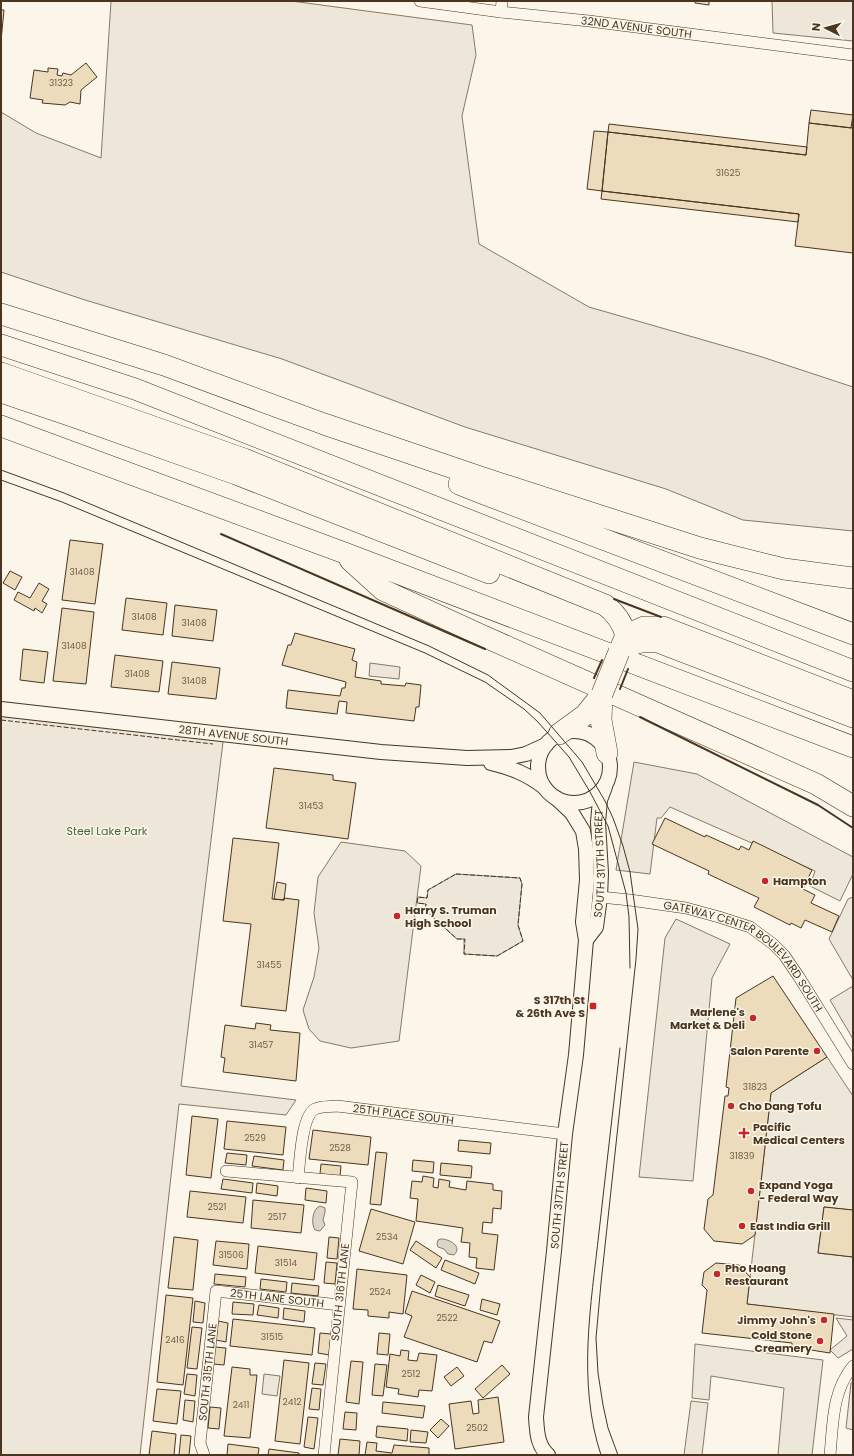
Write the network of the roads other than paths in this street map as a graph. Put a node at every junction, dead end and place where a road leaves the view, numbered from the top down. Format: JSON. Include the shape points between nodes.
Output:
{"nodes":[{"id":1,"x":420,"y":1,"type":"edge"},
{"id":2,"x":501,"y":7,"type":"edge"},
{"id":3,"x":853,"y":55,"type":"edge"},
{"id":4,"x":1,"y":314,"type":"edge"},
{"id":5,"x":1,"y":345,"type":"edge"},
{"id":6,"x":1,"y":373,"type":"edge"},
{"id":7,"x":1,"y":392,"type":"edge"},
{"id":8,"x":324,"y":424,"type":"junction"},
{"id":9,"x":1,"y":426,"type":"edge"},
{"id":10,"x":342,"y":552,"type":"junction"},
{"id":11,"x":853,"y":578,"type":"edge"},
{"id":12,"x":556,"y":591,"type":"junction"},
{"id":13,"x":853,"y":634,"type":"edge"},
{"id":14,"x":622,"y":643,"type":"junction"},
{"id":15,"x":706,"y":652,"type":"junction"},
{"id":16,"x":853,"y":671,"type":"edge"},
{"id":17,"x":853,"y":700,"type":"edge"},
{"id":18,"x":1,"y":709,"type":"edge"},
{"id":19,"x":853,"y":717,"type":"edge"},
{"id":20,"x":593,"y":718,"type":"junction"},
{"id":21,"x":552,"y":739,"type":"junction"},
{"id":22,"x":853,"y":747,"type":"edge"},
{"id":23,"x":607,"y":753,"type":"junction"},
{"id":24,"x":467,"y":758,"type":"junction"},
{"id":25,"x":606,"y":784,"type":"junction"},
{"id":26,"x":545,"y":787,"type":"junction"},
{"id":27,"x":556,"y":798,"type":"junction"},
{"id":28,"x":853,"y":806,"type":"edge"},
{"id":29,"x":600,"y":897,"type":"junction"},
{"id":30,"x":586,"y":940,"type":"junction"},
{"id":31,"x":853,"y":1064,"type":"edge"},
{"id":32,"x":565,"y":1134,"type":"junction"},
{"id":33,"x":226,"y":1171,"type":"dead end"},
{"id":34,"x":298,"y":1178,"type":"junction"},
{"id":35,"x":216,"y":1291,"type":"joint"},
{"id":36,"x":338,"y":1305,"type":"junction"},
{"id":37,"x":853,"y":1366,"type":"edge"},
{"id":38,"x":203,"y":1453,"type":"edge"},
{"id":39,"x":544,"y":1453,"type":"edge"},
{"id":40,"x":324,"y":1455,"type":"edge"},
{"id":41,"x":830,"y":1455,"type":"edge"}],
"edges":[{"from":1,"to":2,"type":"street","name":"32ND AVENUE SOUTH"},
{"from":2,"to":3,"type":"street","name":"32ND AVENUE SOUTH"},
{"from":4,"to":8,"type":"highway","via":[[164,365]]},
{"from":5,"to":16,"type":"highway","via":[[135,390]]},
{"from":6,"to":12,"type":"highway","via":[[244,460]]},
{"from":7,"to":12,"type":"highway","via":[[236,474]]},
{"from":8,"to":11,"type":"highway","via":[[700,548],[784,569]]},
{"from":8,"to":13,"type":"highway","via":[[479,492]]},
{"from":9,"to":10,"type":"highway"},
{"from":10,"to":22,"type":"highway"},
{"from":10,"to":28,"type":"highway","via":[[383,590],[816,784]]},
{"from":12,"to":14,"type":"highway","via":[[597,615],[613,633],[617,642]]},
{"from":14,"to":15,"type":"highway","via":[[629,645],[640,641],[658,642]]},
{"from":14,"to":20,"type":"highway","bridge":true},
{"from":15,"to":17,"type":"highway"},
{"from":15,"to":19,"type":"highway"},
{"from":18,"to":24,"type":"street","name":"28TH AVENUE SOUTH","via":[[381,752]]},
{"from":20,"to":21,"type":"highway"},
{"from":20,"to":23,"type":"highway"},
{"from":21,"to":23,"type":"street","via":[[570,731],[582,732],[601,743]]},
{"from":21,"to":24,"type":"street","name":"28TH AVENUE SOUTH","via":[[526,754]]},
{"from":21,"to":26,"type":"street","via":[[540,755],[538,766]]},
{"from":23,"to":25,"type":"street","via":[[610,763]]},
{"from":24,"to":26,"type":"street","name":"28TH AVENUE SOUTH","via":[[510,767]]},
{"from":25,"to":27,"type":"street","via":[[589,800],[566,802]]},
{"from":25,"to":29,"type":"street","name":"SOUTH 317TH STREET","via":[[600,800],[598,822],[602,873]]},
{"from":26,"to":27,"type":"street"},
{"from":27,"to":30,"type":"street","name":"SOUTH 317TH STREET","via":[[572,813],[583,831],[587,880],[583,922]]},
{"from":29,"to":30,"type":"street","name":"SOUTH 317TH STREET","via":[[596,927]]},
{"from":29,"to":31,"type":"street","name":"GATEWAY CENTER BOULEVARD SOUTH","via":[[686,908],[750,927],[784,955]]},
{"from":30,"to":32,"type":"street","name":"SOUTH 317TH STREET","via":[[576,1054]]},
{"from":32,"to":34,"type":"street","name":"25TH PLACE SOUTH","via":[[337,1106],[326,1107],[314,1109],[307,1119]]},
{"from":32,"to":39,"type":"street","name":"SOUTH 317TH STREET","via":[[536,1417],[537,1434]]},
{"from":33,"to":34,"type":"street"},
{"from":34,"to":36,"type":"street","name":"SOUTH 316TH LANE","via":[[352,1182]]},
{"from":35,"to":36,"type":"street","name":"25TH LANE SOUTH"},
{"from":35,"to":38,"type":"street","name":"SOUTH 315TH LANE","via":[[200,1443]]},
{"from":36,"to":40,"type":"street","name":"SOUTH 316TH LANE"},
{"from":37,"to":41,"type":"street","via":[[843,1380],[837,1396]]}]}
